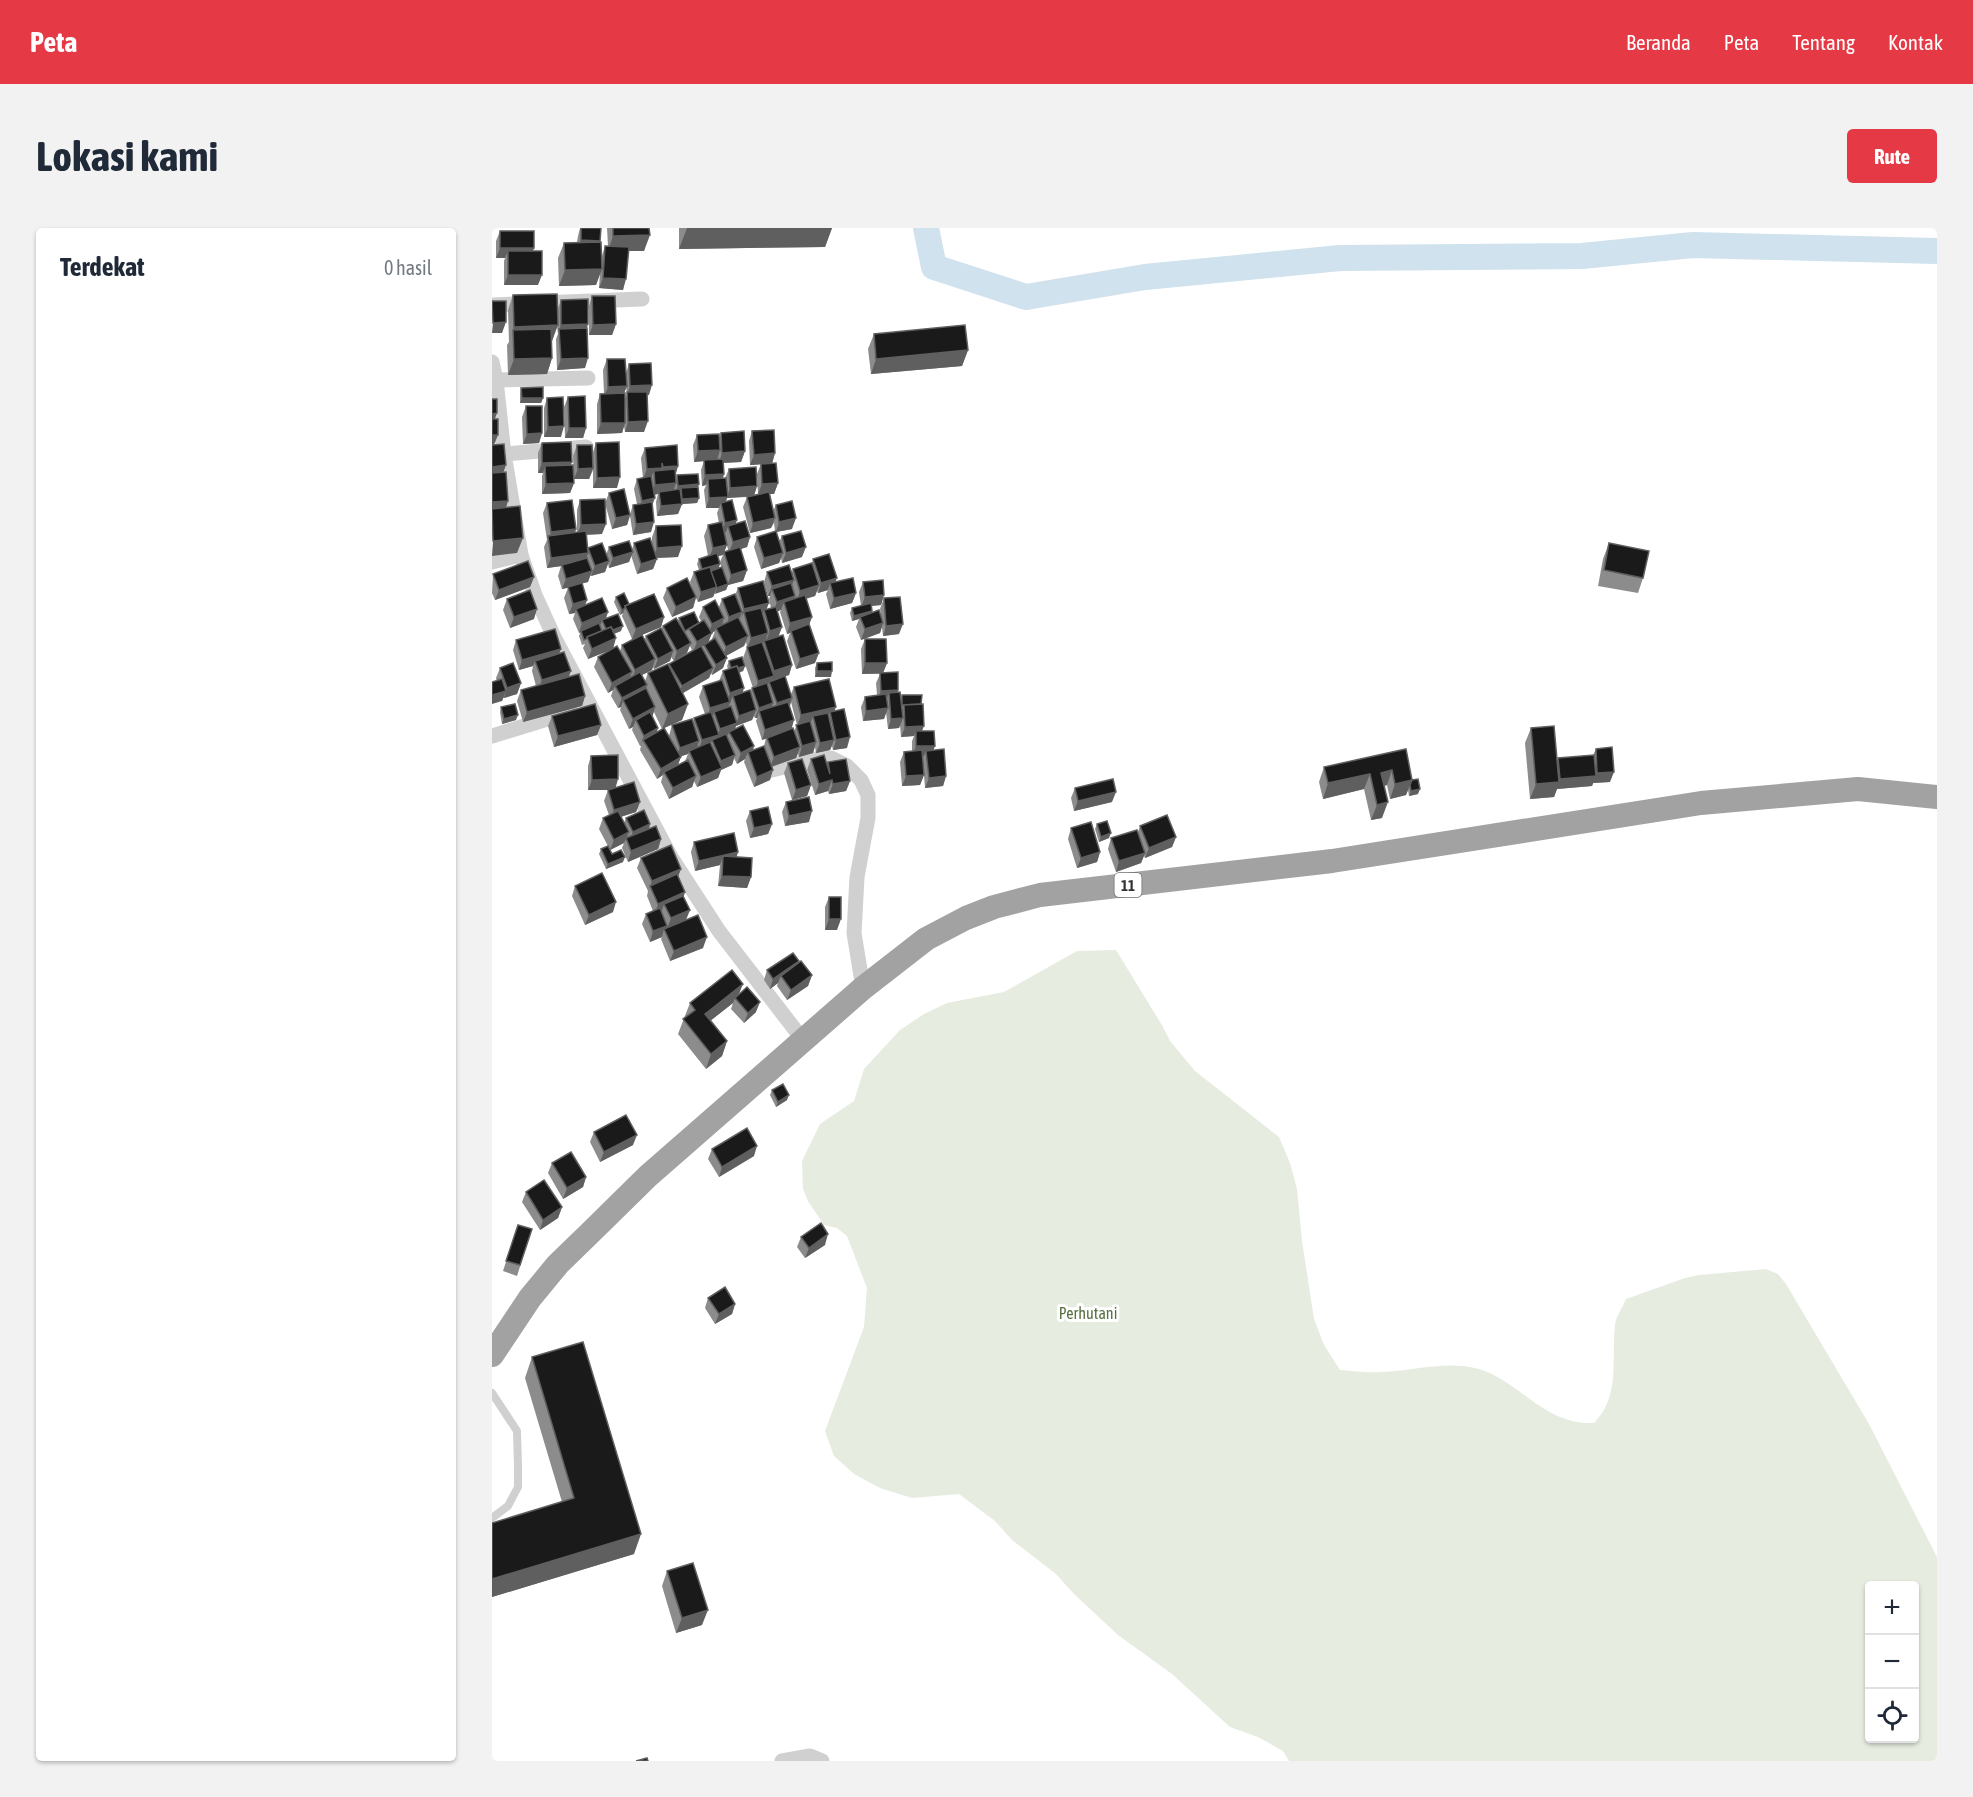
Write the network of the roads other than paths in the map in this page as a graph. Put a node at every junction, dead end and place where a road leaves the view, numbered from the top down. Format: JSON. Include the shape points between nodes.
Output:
{"nodes":[{"id":1,"x":642,"y":299,"type":"dead end"},
{"id":2,"x":492,"y":305,"type":"edge"},
{"id":3,"x":492,"y":362,"type":"edge"},
{"id":4,"x":588,"y":378,"type":"dead end"},
{"id":5,"x":496,"y":380,"type":"junction"},
{"id":6,"x":586,"y":447,"type":"edge"},
{"id":7,"x":504,"y":454,"type":"junction"},
{"id":8,"x":521,"y":555,"type":"junction"},
{"id":9,"x":492,"y":562,"type":"edge"},
{"id":10,"x":590,"y":706,"type":"junction"},
{"id":11,"x":492,"y":736,"type":"edge"},
{"id":12,"x":768,"y":771,"type":"edge"},
{"id":13,"x":1937,"y":797,"type":"edge"},
{"id":14,"x":863,"y":988,"type":"junction"},
{"id":15,"x":803,"y":1040,"type":"junction"},
{"id":16,"x":492,"y":1354,"type":"edge"},
{"id":17,"x":492,"y":1393,"type":"edge"},
{"id":18,"x":492,"y":1518,"type":"edge"},
{"id":19,"x":782,"y":1761,"type":"edge"},
{"id":20,"x":822,"y":1761,"type":"edge"}],
"edges":[{"from":1,"to":2,"type":"street"},
{"from":3,"to":5,"type":"street"},
{"from":4,"to":5,"type":"street"},
{"from":5,"to":7,"type":"street"},
{"from":6,"to":7,"type":"street"},
{"from":7,"to":8,"type":"street"},
{"from":8,"to":9,"type":"street"},
{"from":8,"to":10,"type":"street","via":[[555,639]]},
{"from":10,"to":11,"type":"street"},
{"from":10,"to":15,"type":"street","via":[[677,866],[719,931]]},
{"from":12,"to":14,"type":"street","via":[[831,758],[847,766],[861,780],[868,795],[854,933]]},
{"from":13,"to":14,"type":"highway","number":"11","via":[[1858,789],[1701,803],[1332,861],[1040,895],[994,907],[926,939]]},
{"from":14,"to":15,"type":"highway","number":"11"},
{"from":15,"to":16,"type":"highway","number":"11","via":[[648,1176],[558,1264]]},
{"from":17,"to":18,"type":"lane","via":[[517,1431],[518,1466],[518,1487],[508,1506]]},
{"from":19,"to":20,"type":"street","via":[[810,1756]]}]}
